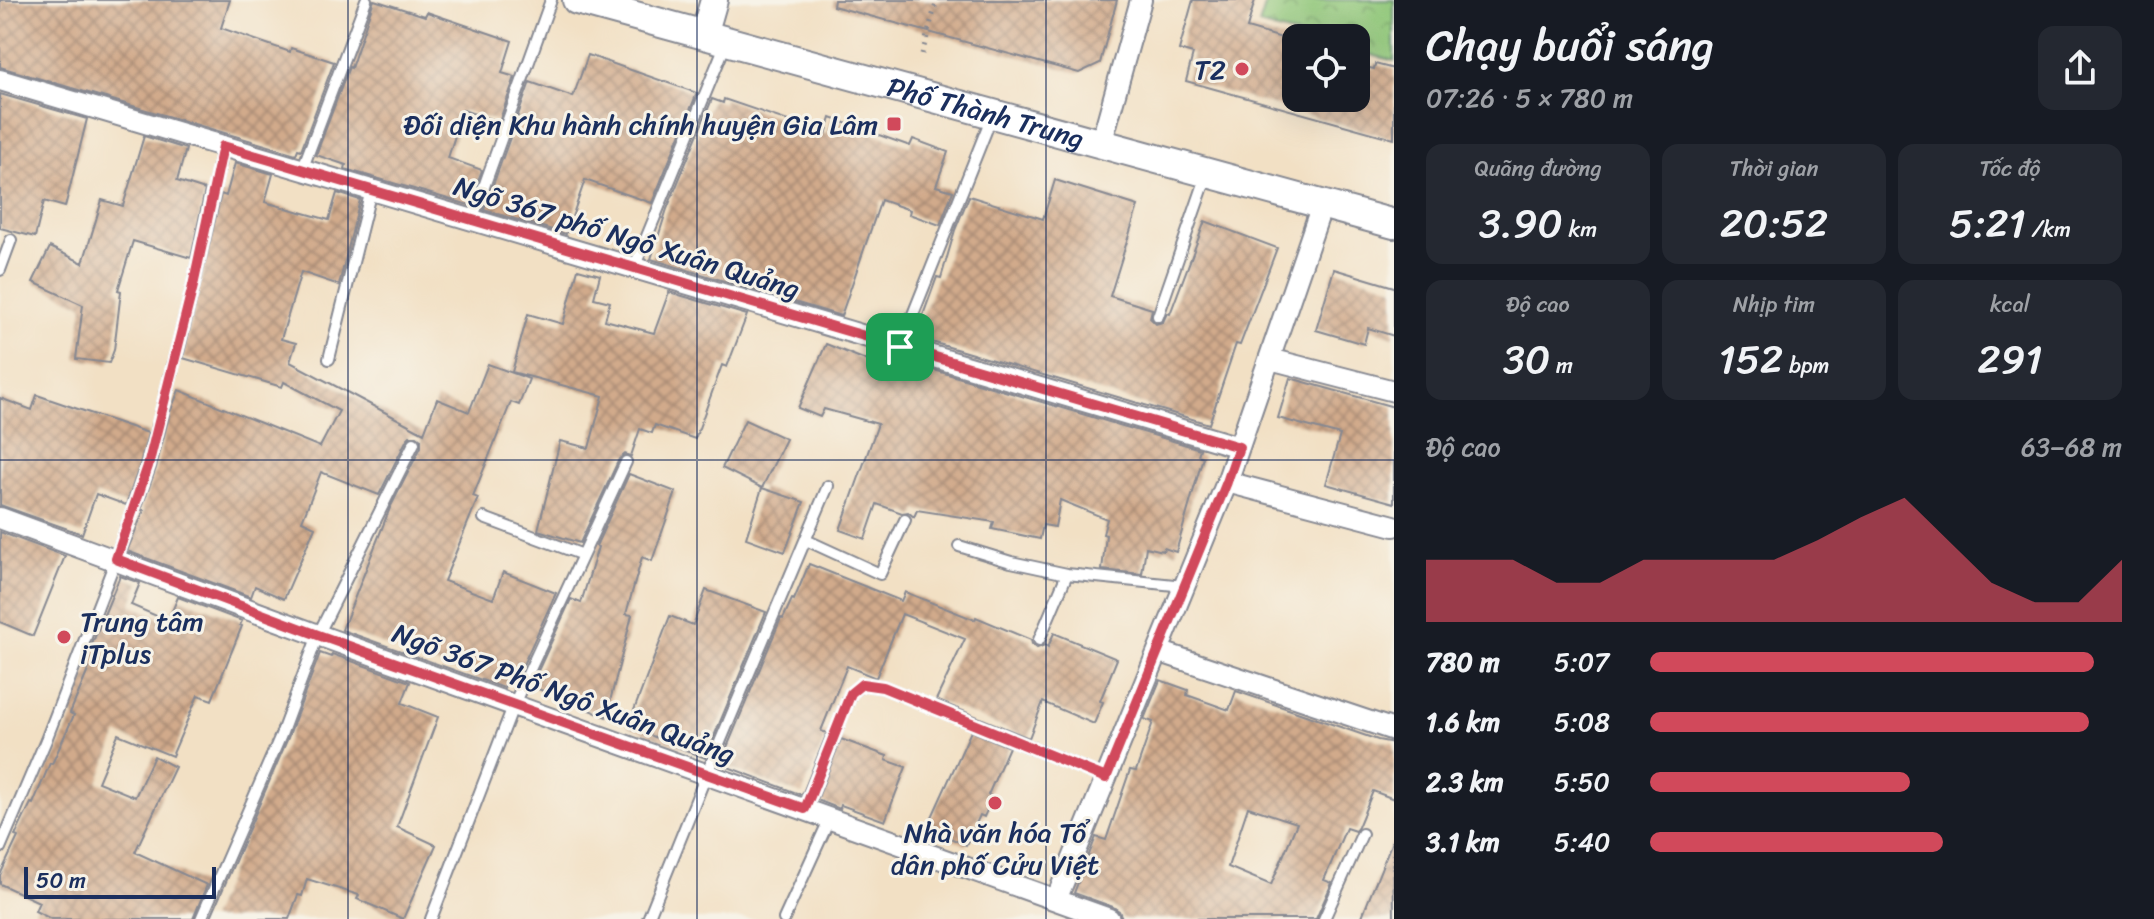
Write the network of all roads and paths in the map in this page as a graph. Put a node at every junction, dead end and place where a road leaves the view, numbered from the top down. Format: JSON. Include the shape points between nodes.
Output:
{"nodes":[{"id":1,"x":366,"y":0,"type":"edge"},
{"id":2,"x":551,"y":0,"type":"edge"},
{"id":3,"x":577,"y":0,"type":"edge"},
{"id":4,"x":714,"y":0,"type":"edge"},
{"id":5,"x":937,"y":0,"type":"edge"},
{"id":6,"x":1141,"y":0,"type":"edge"},
{"id":7,"x":716,"y":38,"type":"junction"},
{"id":8,"x":922,"y":54,"type":"dead end"},
{"id":9,"x":0,"y":80,"type":"edge"},
{"id":10,"x":993,"y":114,"type":"junction"},
{"id":11,"x":1101,"y":144,"type":"junction"},
{"id":12,"x":223,"y":146,"type":"junction"},
{"id":13,"x":302,"y":170,"type":"junction"},
{"id":14,"x":1208,"y":173,"type":"junction"},
{"id":15,"x":371,"y":190,"type":"junction"},
{"id":16,"x":1322,"y":205,"type":"junction"},
{"id":17,"x":472,"y":220,"type":"junction"},
{"id":18,"x":1394,"y":224,"type":"edge"},
{"id":19,"x":11,"y":240,"type":"dead end"},
{"id":20,"x":634,"y":268,"type":"junction"},
{"id":21,"x":0,"y":270,"type":"edge"},
{"id":22,"x":1158,"y":316,"type":"dead end"},
{"id":23,"x":900,"y":347,"type":"junction"},
{"id":24,"x":329,"y":359,"type":"dead end"},
{"id":25,"x":1270,"y":359,"type":"junction"},
{"id":26,"x":1394,"y":391,"type":"edge"},
{"id":27,"x":414,"y":443,"type":"dead end"},
{"id":28,"x":1239,"y":447,"type":"junction"},
{"id":29,"x":626,"y":462,"type":"dead end"},
{"id":30,"x":1227,"y":482,"type":"junction"},
{"id":31,"x":828,"y":486,"type":"dead end"},
{"id":32,"x":0,"y":518,"type":"edge"},
{"id":33,"x":484,"y":518,"type":"dead end"},
{"id":34,"x":905,"y":520,"type":"dead end"},
{"id":35,"x":1394,"y":526,"type":"edge"},
{"id":36,"x":806,"y":540,"type":"junction"},
{"id":37,"x":959,"y":546,"type":"dead end"},
{"id":38,"x":583,"y":555,"type":"junction"},
{"id":39,"x":116,"y":559,"type":"junction"},
{"id":40,"x":1067,"y":574,"type":"junction"},
{"id":41,"x":1184,"y":586,"type":"junction"},
{"id":42,"x":318,"y":635,"type":"junction"},
{"id":43,"x":1039,"y":640,"type":"dead end"},
{"id":44,"x":1158,"y":651,"type":"junction"},
{"id":45,"x":514,"y":704,"type":"junction"},
{"id":46,"x":1394,"y":730,"type":"edge"},
{"id":47,"x":707,"y":773,"type":"junction"},
{"id":48,"x":1106,"y":778,"type":"junction"},
{"id":49,"x":805,"y":809,"type":"junction"},
{"id":50,"x":830,"y":818,"type":"junction"},
{"id":51,"x":1362,"y":834,"type":"dead end"},
{"id":52,"x":0,"y":848,"type":"edge"},
{"id":53,"x":1056,"y":900,"type":"junction"},
{"id":54,"x":201,"y":919,"type":"edge"},
{"id":55,"x":431,"y":919,"type":"edge"},
{"id":56,"x":648,"y":919,"type":"edge"},
{"id":57,"x":784,"y":919,"type":"edge"},
{"id":58,"x":1109,"y":919,"type":"edge"},
{"id":59,"x":1324,"y":919,"type":"edge"}],
"edges":[{"from":1,"to":13,"type":"lane"},
{"from":2,"to":17,"type":"lane"},
{"from":3,"to":7,"type":"main road","name":"Phố Thành Trung"},
{"from":4,"to":7,"type":"street"},
{"from":5,"to":8,"type":"path"},
{"from":6,"to":11,"type":"street"},
{"from":7,"to":10,"type":"main road","name":"Phố Thành Trung"},
{"from":7,"to":20,"type":"lane"},
{"from":9,"to":12,"type":"street","name":"Ngõ 367 phố Ngô Xuân Quảng"},
{"from":10,"to":11,"type":"main road","name":"Phố Thành Trung"},
{"from":10,"to":23,"type":"lane"},
{"from":11,"to":14,"type":"main road","name":"Phố Thành Trung"},
{"from":12,"to":13,"type":"street","name":"Ngõ 367 phố Ngô Xuân Quảng"},
{"from":12,"to":39,"type":"lane","via":[[148,466]]},
{"from":13,"to":15,"type":"street","name":"Ngõ 367 phố Ngô Xuân Quảng"},
{"from":14,"to":16,"type":"main road","name":"Phố Thành Trung"},
{"from":14,"to":22,"type":"lane"},
{"from":15,"to":17,"type":"street","name":"Ngõ 367 phố Ngô Xuân Quảng"},
{"from":15,"to":24,"type":"lane"},
{"from":16,"to":18,"type":"main road","name":"Phố Thành Trung"},
{"from":16,"to":25,"type":"street"},
{"from":17,"to":20,"type":"street","name":"Ngõ 367 phố Ngô Xuân Quảng"},
{"from":19,"to":21,"type":"lane"},
{"from":20,"to":23,"type":"street","name":"Ngõ 367 phố Ngô Xuân Quảng"},
{"from":23,"to":28,"type":"street","name":"Ngõ 367 phố Ngô Xuân Quảng"},
{"from":25,"to":26,"type":"street"},
{"from":25,"to":28,"type":"street"},
{"from":27,"to":42,"type":"lane"},
{"from":28,"to":30,"type":"street"},
{"from":29,"to":38,"type":"lane"},
{"from":30,"to":35,"type":"street"},
{"from":30,"to":41,"type":"street"},
{"from":31,"to":36,"type":"lane"},
{"from":32,"to":39,"type":"street","name":"Ngõ 367 Phố Ngô Xuân Quảng"},
{"from":33,"to":38,"type":"lane"},
{"from":34,"to":36,"type":"lane","via":[[880,574]]},
{"from":36,"to":47,"type":"lane"},
{"from":37,"to":40,"type":"lane"},
{"from":38,"to":45,"type":"lane"},
{"from":39,"to":42,"type":"street","name":"Ngõ 367 Phố Ngô Xuân Quảng"},
{"from":39,"to":52,"type":"lane"},
{"from":40,"to":41,"type":"lane"},
{"from":40,"to":43,"type":"lane"},
{"from":41,"to":44,"type":"street"},
{"from":42,"to":45,"type":"street","name":"Ngõ 367 Phố Ngô Xuân Quảng"},
{"from":42,"to":54,"type":"lane"},
{"from":44,"to":46,"type":"street"},
{"from":44,"to":48,"type":"street"},
{"from":45,"to":47,"type":"street","name":"Ngõ 367 Phố Ngô Xuân Quảng"},
{"from":45,"to":55,"type":"lane"},
{"from":47,"to":49,"type":"street","name":"Ngõ 367 Phố Ngô Xuân Quảng"},
{"from":47,"to":56,"type":"lane"},
{"from":48,"to":49,"type":"lane","via":[[883,687],[862,684],[851,693]]},
{"from":48,"to":53,"type":"street"},
{"from":49,"to":50,"type":"street","name":"Ngõ 367 Phố Ngô Xuân Quảng"},
{"from":50,"to":53,"type":"street","name":"Ngõ 367 Phố Ngô Xuân Quảng"},
{"from":50,"to":57,"type":"lane"},
{"from":51,"to":59,"type":"lane"},
{"from":53,"to":58,"type":"street","name":"Ngõ 367 Phố Ngô Xuân Quảng"}]}
